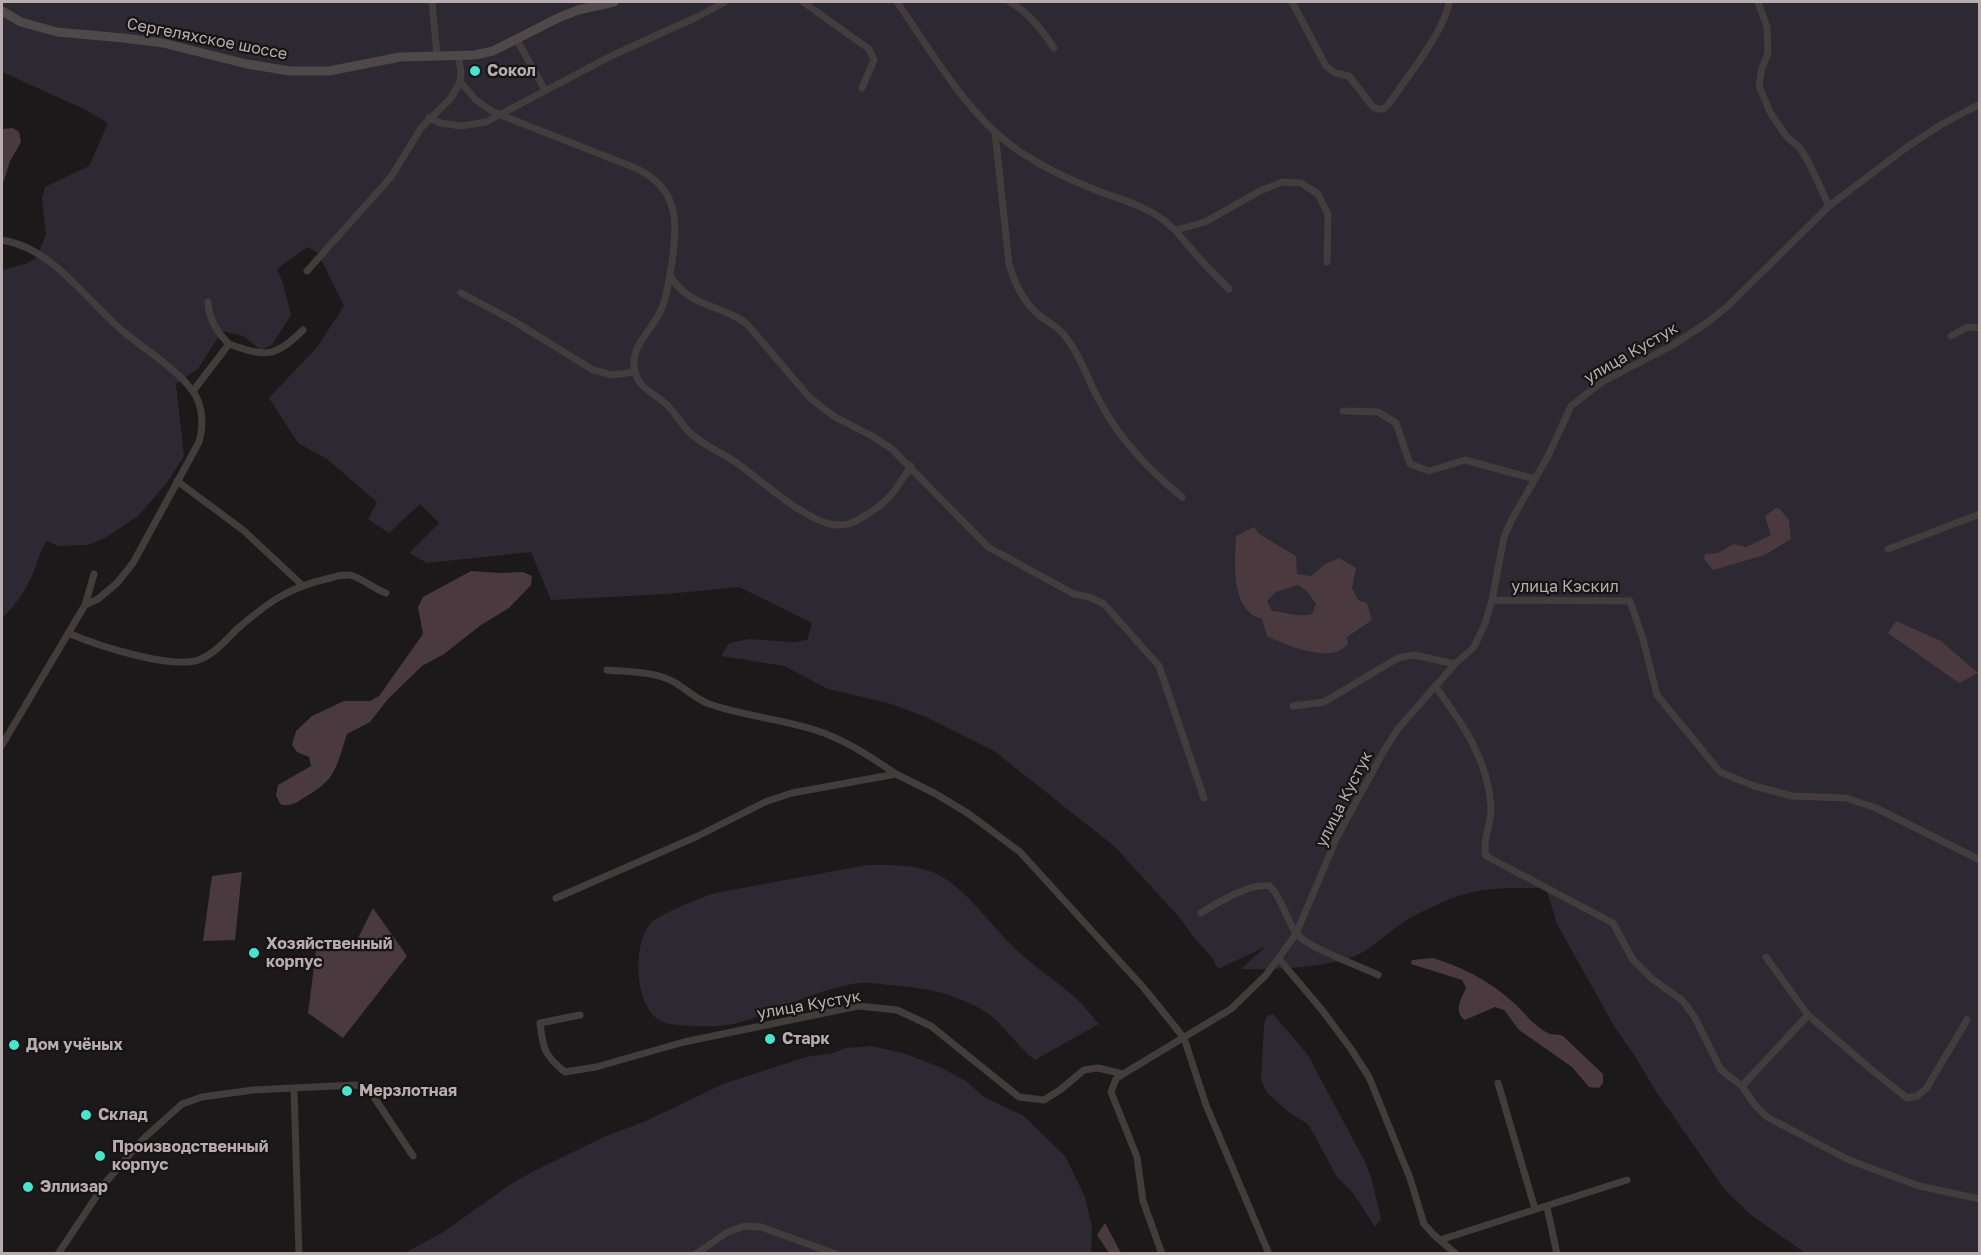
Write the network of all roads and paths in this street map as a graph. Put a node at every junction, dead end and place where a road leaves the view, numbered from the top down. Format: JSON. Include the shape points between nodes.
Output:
{"nodes":[{"id":1,"x":432,"y":2,"type":"edge"},
{"id":2,"x":614,"y":2,"type":"edge"},
{"id":3,"x":725,"y":2,"type":"edge"},
{"id":4,"x":803,"y":2,"type":"edge"},
{"id":5,"x":897,"y":2,"type":"edge"},
{"id":6,"x":1011,"y":2,"type":"edge"},
{"id":7,"x":1292,"y":2,"type":"edge"},
{"id":8,"x":1449,"y":2,"type":"edge"},
{"id":9,"x":1758,"y":2,"type":"edge"},
{"id":10,"x":2,"y":11,"type":"edge"},
{"id":11,"x":517,"y":40,"type":"junction"},
{"id":12,"x":1054,"y":48,"type":"dead end"},
{"id":13,"x":437,"y":55,"type":"junction"},
{"id":14,"x":458,"y":56,"type":"junction"},
{"id":15,"x":460,"y":82,"type":"junction"},
{"id":16,"x":862,"y":88,"type":"dead end"},
{"id":17,"x":545,"y":90,"type":"junction"},
{"id":18,"x":1980,"y":104,"type":"edge"},
{"id":19,"x":500,"y":116,"type":"junction"},
{"id":20,"x":429,"y":118,"type":"junction"},
{"id":21,"x":995,"y":132,"type":"junction"},
{"id":22,"x":1829,"y":206,"type":"junction"},
{"id":23,"x":1176,"y":230,"type":"junction"},
{"id":24,"x":2,"y":240,"type":"edge"},
{"id":25,"x":1327,"y":262,"type":"dead end"},
{"id":26,"x":308,"y":271,"type":"dead end"},
{"id":27,"x":670,"y":276,"type":"junction"},
{"id":28,"x":1229,"y":289,"type":"dead end"},
{"id":29,"x":461,"y":293,"type":"dead end"},
{"id":30,"x":208,"y":302,"type":"dead end"},
{"id":31,"x":1980,"y":328,"type":"edge"},
{"id":32,"x":303,"y":330,"type":"dead end"},
{"id":33,"x":1951,"y":336,"type":"dead end"},
{"id":34,"x":229,"y":344,"type":"junction"},
{"id":35,"x":634,"y":372,"type":"junction"},
{"id":36,"x":193,"y":391,"type":"junction"},
{"id":37,"x":1343,"y":411,"type":"dead end"},
{"id":38,"x":910,"y":466,"type":"junction"},
{"id":39,"x":1535,"y":479,"type":"junction"},
{"id":40,"x":177,"y":481,"type":"junction"},
{"id":41,"x":1182,"y":497,"type":"dead end"},
{"id":42,"x":1980,"y":514,"type":"edge"},
{"id":43,"x":1888,"y":549,"type":"dead end"},
{"id":44,"x":94,"y":574,"type":"dead end"},
{"id":45,"x":303,"y":586,"type":"junction"},
{"id":46,"x":386,"y":593,"type":"dead end"},
{"id":47,"x":1492,"y":600,"type":"junction"},
{"id":48,"x":85,"y":605,"type":"junction"},
{"id":49,"x":68,"y":633,"type":"junction"},
{"id":50,"x":1455,"y":664,"type":"junction"},
{"id":51,"x":607,"y":670,"type":"dead end"},
{"id":52,"x":1435,"y":686,"type":"junction"},
{"id":53,"x":1293,"y":706,"type":"dead end"},
{"id":54,"x":2,"y":745,"type":"edge"},
{"id":55,"x":896,"y":774,"type":"junction"},
{"id":56,"x":1204,"y":798,"type":"dead end"},
{"id":57,"x":1980,"y":860,"type":"edge"},
{"id":58,"x":556,"y":898,"type":"dead end"},
{"id":59,"x":1201,"y":913,"type":"dead end"},
{"id":60,"x":1296,"y":934,"type":"junction"},
{"id":61,"x":1766,"y":957,"type":"dead end"},
{"id":62,"x":1279,"y":959,"type":"junction"},
{"id":63,"x":1378,"y":975,"type":"dead end"},
{"id":64,"x":580,"y":1015,"type":"dead end"},
{"id":65,"x":1808,"y":1015,"type":"junction"},
{"id":66,"x":1967,"y":1020,"type":"dead end"},
{"id":67,"x":1184,"y":1038,"type":"junction"},
{"id":68,"x":1124,"y":1074,"type":"junction"},
{"id":69,"x":1497,"y":1083,"type":"dead end"},
{"id":70,"x":1742,"y":1086,"type":"junction"},
{"id":71,"x":294,"y":1088,"type":"junction"},
{"id":72,"x":413,"y":1156,"type":"dead end"},
{"id":73,"x":1627,"y":1180,"type":"dead end"},
{"id":74,"x":1980,"y":1199,"type":"edge"},
{"id":75,"x":1547,"y":1207,"type":"junction"},
{"id":76,"x":1535,"y":1209,"type":"junction"},
{"id":77,"x":1440,"y":1240,"type":"junction"},
{"id":78,"x":58,"y":1254,"type":"edge"},
{"id":79,"x":299,"y":1254,"type":"edge"},
{"id":80,"x":696,"y":1254,"type":"edge"},
{"id":81,"x":836,"y":1254,"type":"edge"},
{"id":82,"x":1162,"y":1254,"type":"edge"},
{"id":83,"x":1269,"y":1254,"type":"edge"},
{"id":84,"x":1455,"y":1254,"type":"edge"},
{"id":85,"x":1557,"y":1254,"type":"edge"}],
"edges":[{"from":1,"to":13,"type":"street"},
{"from":2,"to":11,"type":"main road","name":"Сергеляхское шоссе","via":[[578,10]]},
{"from":3,"to":17,"type":"street"},
{"from":4,"to":16,"type":"street","via":[[869,50],[874,60]]},
{"from":5,"to":21,"type":"street","via":[[972,108]]},
{"from":6,"to":12,"type":"street","via":[[1039,26]]},
{"from":7,"to":8,"type":"street","via":[[1326,66],[1349,76],[1378,110],[1388,105],[1436,34],[1446,18]]},
{"from":9,"to":22,"type":"street","via":[[1767,27],[1768,53],[1759,86],[1775,120],[1808,161]]},
{"from":10,"to":13,"type":"main road","name":"Сергеляхское шоссе","via":[[36,28],[163,43],[290,71],[329,71],[400,57]]},
{"from":11,"to":14,"type":"main road","name":"Сергеляхское шоссе","via":[[493,51]]},
{"from":11,"to":17,"type":"street"},
{"from":13,"to":14,"type":"main road","name":"Сергеляхское шоссе"},
{"from":14,"to":15,"type":"street"},
{"from":15,"to":19,"type":"street"},
{"from":15,"to":20,"type":"street","via":[[451,99]]},
{"from":17,"to":19,"type":"street"},
{"from":18,"to":22,"type":"street","name":"улица Кустук","via":[[1907,147]]},
{"from":19,"to":20,"type":"street","via":[[460,126]]},
{"from":19,"to":27,"type":"street","via":[[633,167],[659,183],[675,220]]},
{"from":20,"to":26,"type":"street","via":[[391,177]]},
{"from":21,"to":23,"type":"street","via":[[1031,158],[1158,215]]},
{"from":21,"to":41,"type":"street","via":[[1012,275],[1028,303],[1065,336],[1123,439],[1155,475]]},
{"from":22,"to":39,"type":"street","name":"улица Кустук","via":[[1708,322],[1602,382],[1571,406]]},
{"from":23,"to":25,"type":"street","via":[[1205,222],[1282,182],[1301,183],[1318,194],[1328,214]]},
{"from":23,"to":28,"type":"street"},
{"from":24,"to":36,"type":"street","via":[[36,252]]},
{"from":27,"to":35,"type":"street","via":[[661,311],[636,350]]},
{"from":27,"to":38,"type":"street","via":[[692,299],[746,323],[810,398],[892,449]]},
{"from":29,"to":35,"type":"street","via":[[593,370],[612,375]]},
{"from":30,"to":34,"type":"street","via":[[213,324]]},
{"from":31,"to":33,"type":"street","via":[[1967,327]]},
{"from":32,"to":34,"type":"street","via":[[287,347],[270,353],[251,352]]},
{"from":34,"to":36,"type":"street"},
{"from":35,"to":38,"type":"street","via":[[644,387],[702,442],[739,464],[794,506],[831,525],[850,524],[881,506],[893,495]]},
{"from":36,"to":40,"type":"street","via":[[203,429]]},
{"from":37,"to":39,"type":"street","via":[[1378,412],[1396,423],[1410,464],[1429,471],[1465,460]]},
{"from":38,"to":56,"type":"street","via":[[988,547],[1074,594],[1104,604],[1136,638],[1159,666]]},
{"from":39,"to":47,"type":"street","name":"улица Кустук","via":[[1504,537]]},
{"from":40,"to":45,"type":"street","via":[[243,530]]},
{"from":40,"to":48,"type":"street","via":[[133,563],[117,583]]},
{"from":42,"to":43,"type":"street"},
{"from":44,"to":48,"type":"street"},
{"from":45,"to":46,"type":"street","via":[[350,575]]},
{"from":45,"to":49,"type":"street","via":[[267,603],[213,652],[189,663],[172,663],[108,648]]},
{"from":47,"to":50,"type":"street","name":"улица Кустук","via":[[1474,646]]},
{"from":47,"to":57,"type":"street","name":"улица Кэскил","via":[[1630,601],[1657,695],[1719,772],[1792,796],[1846,798],[1876,808]]},
{"from":48,"to":49,"type":"street"},
{"from":49,"to":54,"type":"street"},
{"from":50,"to":52,"type":"street","name":"улица Кустук"},
{"from":50,"to":53,"type":"street","via":[[1414,655],[1398,658],[1324,702]]},
{"from":51,"to":55,"type":"street","via":[[661,676],[705,702],[816,730],[866,754]]},
{"from":52,"to":60,"type":"street","name":"улица Кустук","via":[[1382,754],[1337,837]]},
{"from":52,"to":70,"type":"street","via":[[1467,730],[1482,764],[1491,807],[1483,845],[1486,856],[1613,923],[1633,960],[1682,1000],[1721,1070]]},
{"from":55,"to":58,"type":"street","via":[[792,793],[765,802]]},
{"from":55,"to":67,"type":"street","via":[[969,814],[1020,852]]},
{"from":59,"to":60,"type":"street","via":[[1233,896],[1270,886]]},
{"from":60,"to":62,"type":"street","name":"улица Кустук"},
{"from":60,"to":63,"type":"street"},
{"from":61,"to":65,"type":"street"},
{"from":62,"to":67,"type":"street","name":"улица Кустук","via":[[1231,1009]]},
{"from":62,"to":77,"type":"street","via":[[1328,1018],[1369,1077],[1410,1178],[1424,1224]]},
{"from":64,"to":68,"type":"street","name":"улица Кустук","via":[[540,1023],[543,1047],[566,1072],[684,1042],[858,1006],[897,1010],[931,1026],[1019,1097],[1044,1100],[1084,1070],[1098,1068]]},
{"from":65,"to":66,"type":"street","via":[[1907,1098],[1926,1089]]},
{"from":65,"to":70,"type":"street"},
{"from":67,"to":68,"type":"street","name":"улица Кустук"},
{"from":67,"to":83,"type":"street","via":[[1206,1105]]},
{"from":68,"to":82,"type":"street","via":[[1116,1079],[1111,1092],[1137,1156],[1143,1201]]},
{"from":69,"to":76,"type":"street"},
{"from":70,"to":74,"type":"street","via":[[1767,1117],[1849,1160],[1919,1186]]},
{"from":71,"to":72,"type":"street","via":[[364,1086]]},
{"from":71,"to":78,"type":"street","via":[[202,1097],[182,1104],[143,1139],[106,1182]]},
{"from":71,"to":79,"type":"street"},
{"from":73,"to":75,"type":"street"},
{"from":75,"to":76,"type":"street"},
{"from":75,"to":85,"type":"street"},
{"from":76,"to":77,"type":"street"},
{"from":77,"to":84,"type":"street"},
{"from":80,"to":81,"type":"street","via":[[726,1233],[744,1226],[761,1227]]}]}
